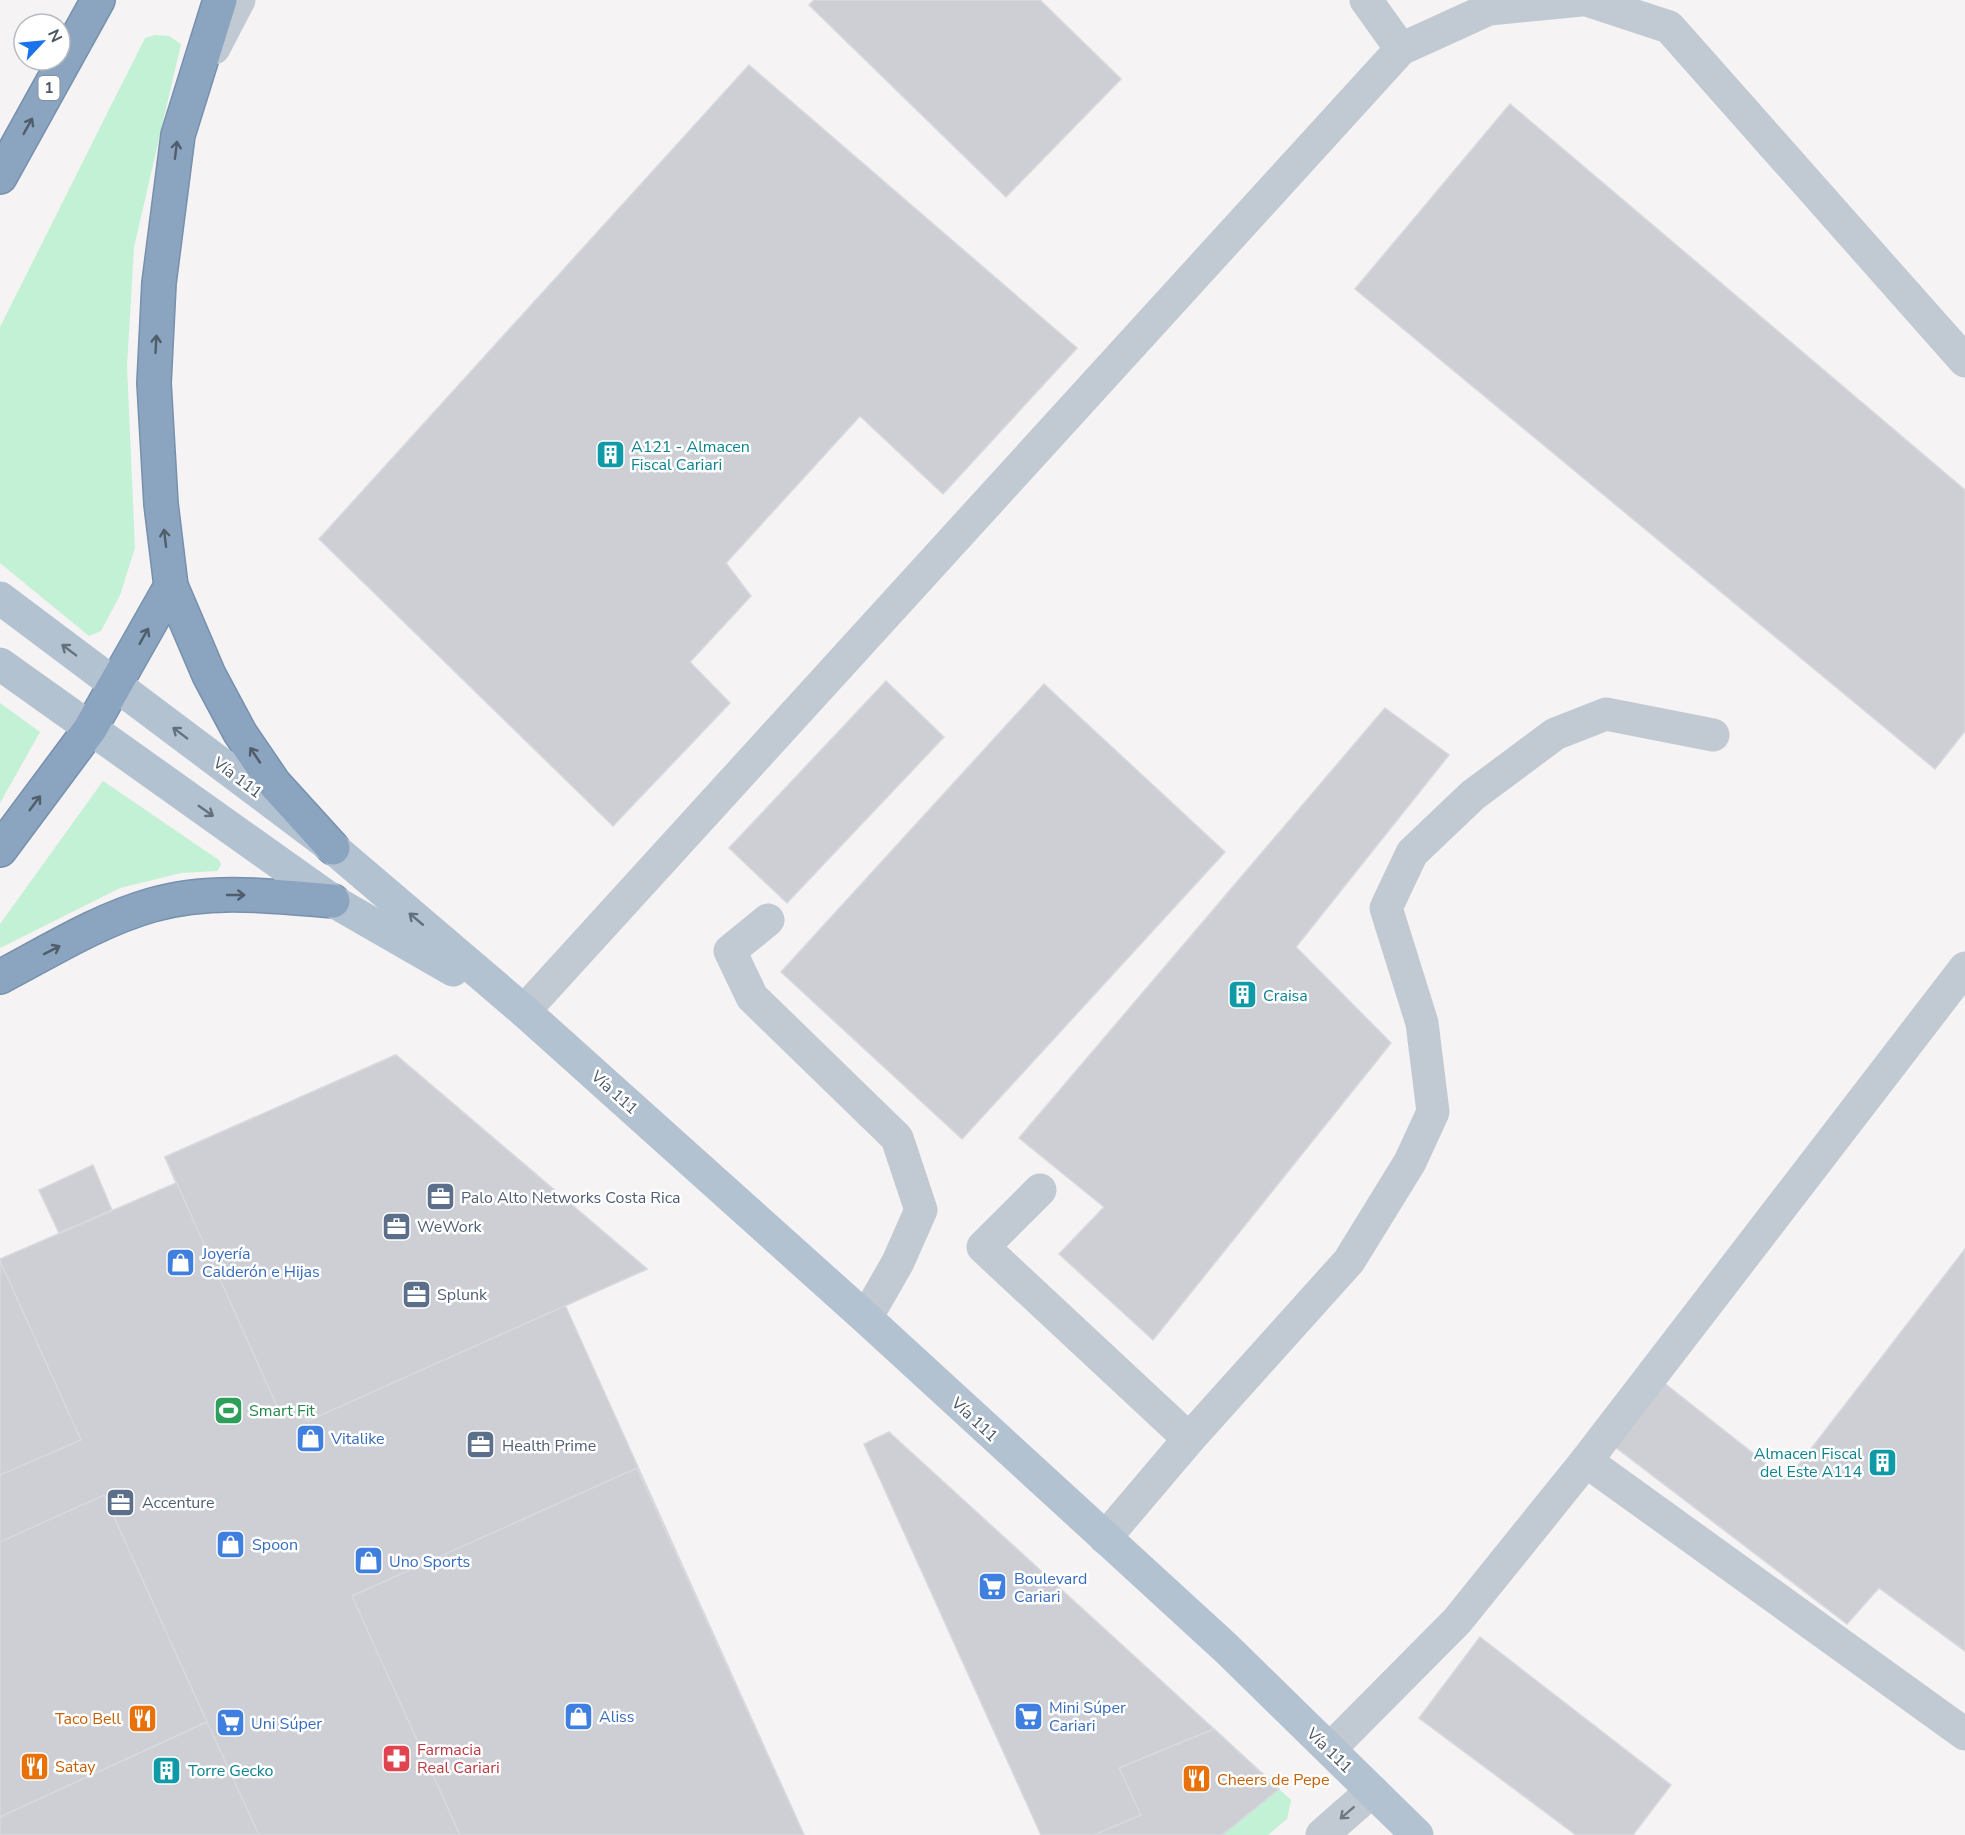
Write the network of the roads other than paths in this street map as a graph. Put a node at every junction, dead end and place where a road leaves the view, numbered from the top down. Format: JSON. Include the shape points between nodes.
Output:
{"nodes":[{"id":1,"x":98,"y":0,"type":"edge"},
{"id":2,"x":220,"y":0,"type":"edge"},
{"id":3,"x":239,"y":0,"type":"edge"},
{"id":4,"x":1366,"y":0,"type":"edge"},
{"id":5,"x":1581,"y":0,"type":"edge"},
{"id":6,"x":1587,"y":0,"type":"edge"},
{"id":7,"x":1401,"y":49,"type":"junction"},
{"id":8,"x":191,"y":89,"type":"junction"},
{"id":9,"x":0,"y":177,"type":"edge"},
{"id":10,"x":1965,"y":360,"type":"edge"},
{"id":11,"x":171,"y":586,"type":"junction"},
{"id":12,"x":0,"y":598,"type":"edge"},
{"id":13,"x":0,"y":664,"type":"edge"},
{"id":14,"x":116,"y":685,"type":"junction"},
{"id":15,"x":90,"y":729,"type":"junction"},
{"id":16,"x":1713,"y":735,"type":"dead end"},
{"id":17,"x":333,"y":848,"type":"junction"},
{"id":18,"x":0,"y":850,"type":"edge"},
{"id":19,"x":333,"y":901,"type":"junction"},
{"id":20,"x":768,"y":920,"type":"dead end"},
{"id":21,"x":1965,"y":968,"type":"edge"},
{"id":22,"x":0,"y":977,"type":"edge"},
{"id":23,"x":524,"y":1011,"type":"junction"},
{"id":24,"x":1040,"y":1190,"type":"dead end"},
{"id":25,"x":866,"y":1318,"type":"junction"},
{"id":26,"x":1189,"y":1439,"type":"junction"},
{"id":27,"x":1586,"y":1461,"type":"junction"},
{"id":28,"x":1105,"y":1539,"type":"junction"},
{"id":29,"x":1965,"y":1734,"type":"edge"},
{"id":30,"x":1330,"y":1749,"type":"junction"},
{"id":31,"x":1372,"y":1791,"type":"junction"},
{"id":32,"x":1322,"y":1835,"type":"edge"},
{"id":33,"x":1417,"y":1835,"type":"edge"}],
"edges":[{"from":9,"to":1,"type":"highway","number":"1","one_way":true},
{"from":2,"to":8,"type":"highway"},
{"from":3,"to":8,"type":"street"},
{"from":4,"to":7,"type":"street"},
{"from":5,"to":7,"type":"street","via":[[1490,9]]},
{"from":6,"to":10,"type":"street","via":[[1669,27]]},
{"from":7,"to":23,"type":"street"},
{"from":11,"to":8,"type":"highway","one_way":true,"via":[[161,504],[154,383],[159,283],[176,146]]},
{"from":14,"to":11,"type":"highway","one_way":true},
{"from":17,"to":11,"type":"highway","one_way":true,"via":[[274,783],[240,733],[209,675]]},
{"from":14,"to":12,"type":"main road","name":"Vía 111","one_way":true},
{"from":13,"to":15,"type":"main road","name":"Vía 111"},
{"from":14,"to":15,"type":"highway"},
{"from":17,"to":14,"type":"main road","name":"Vía 111","one_way":true},
{"from":18,"to":15,"type":"highway","one_way":true},
{"from":15,"to":19,"type":"main road","name":"Vía 111","one_way":true},
{"from":16,"to":26,"type":"street","via":[[1606,714],[1555,734],[1473,795],[1412,854],[1386,908],[1422,1023],[1433,1112],[1410,1162],[1349,1261]]},
{"from":23,"to":17,"type":"main road","name":"Vía 111","one_way":true},
{"from":22,"to":19,"type":"highway","one_way":true,"via":[[118,917],[151,905],[233,895]]},
{"from":19,"to":23,"type":"main road","name":"Vía 111"},
{"from":20,"to":25,"type":"street","via":[[730,951],[752,997],[897,1138],[921,1210],[898,1262]]},
{"from":21,"to":27,"type":"street"},
{"from":23,"to":25,"type":"main road","name":"Vía 111"},
{"from":24,"to":26,"type":"street","via":[[982,1247]]},
{"from":25,"to":28,"type":"main road","name":"Vía 111"},
{"from":26,"to":28,"type":"street"},
{"from":27,"to":29,"type":"street"},
{"from":27,"to":30,"type":"street","via":[[1457,1621]]},
{"from":28,"to":30,"type":"main road","name":"Vía 111"},
{"from":30,"to":31,"type":"main road","name":"Vía 111"},
{"from":31,"to":32,"type":"street","one_way":true},
{"from":31,"to":33,"type":"main road","name":"Vía 111"}]}
